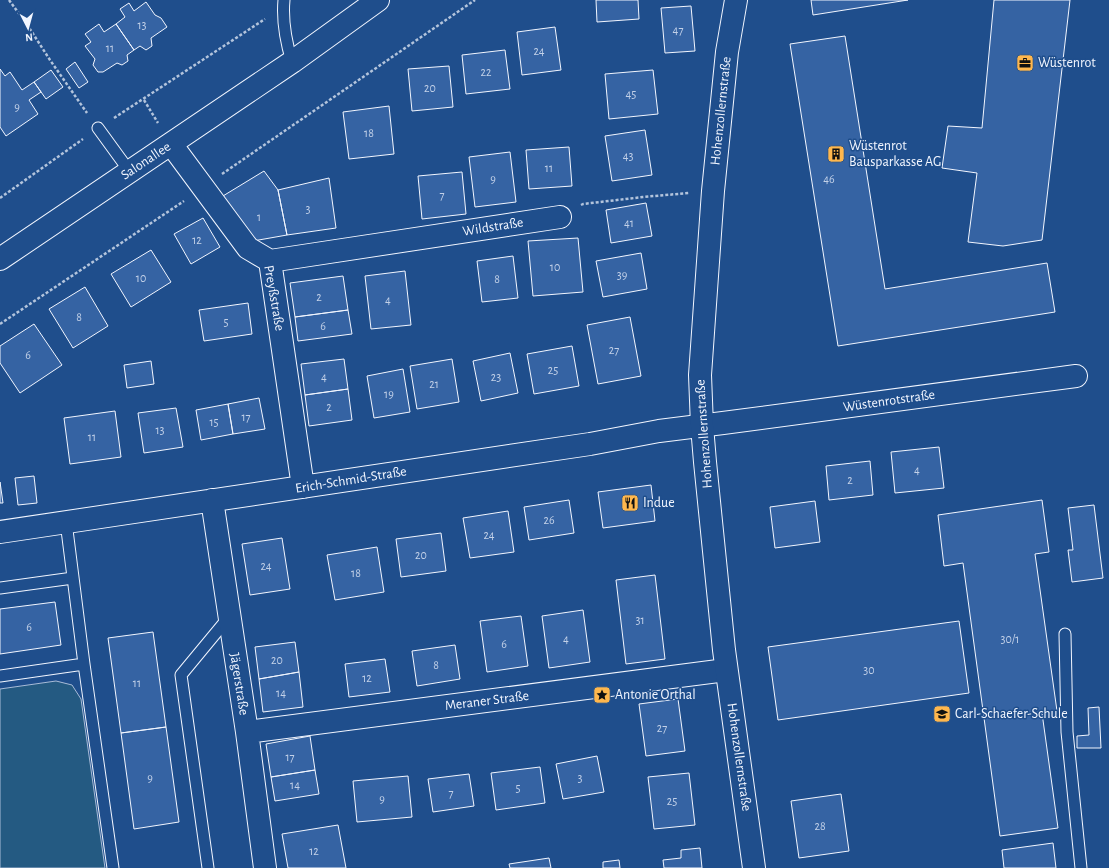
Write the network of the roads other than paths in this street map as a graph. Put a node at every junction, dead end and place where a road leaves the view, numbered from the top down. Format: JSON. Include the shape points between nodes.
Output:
{"nodes":[{"id":1,"x":378,"y":0,"type":"edge"},
{"id":2,"x":736,"y":0,"type":"edge"},
{"id":3,"x":283,"y":4,"type":"edge"},
{"id":4,"x":292,"y":62,"type":"junction"},
{"id":5,"x":98,"y":128,"type":"road end"},
{"id":6,"x":171,"y":144,"type":"junction"},
{"id":7,"x":130,"y":172,"type":"junction"},
{"id":8,"x":560,"y":217,"type":"road end"},
{"id":9,"x":0,"y":259,"type":"edge"},
{"id":10,"x":270,"y":261,"type":"junction"},
{"id":11,"x":1076,"y":376,"type":"dead end"},
{"id":12,"x":702,"y":426,"type":"junction"},
{"id":13,"x":304,"y":487,"type":"junction"},
{"id":14,"x":212,"y":500,"type":"junction"},
{"id":15,"x":66,"y":522,"type":"junction"},
{"id":16,"x":0,"y":532,"type":"edge"},
{"id":17,"x":74,"y":578,"type":"junction"},
{"id":18,"x":0,"y":588,"type":"edge"},
{"id":19,"x":229,"y":617,"type":"junction"},
{"id":20,"x":1065,"y":634,"type":"dead end"},
{"id":21,"x":84,"y":664,"type":"junction"},
{"id":22,"x":726,"y":670,"type":"junction"},
{"id":23,"x":0,"y":676,"type":"edge"},
{"id":24,"x":247,"y":732,"type":"junction"},
{"id":25,"x":113,"y":868,"type":"edge"},
{"id":26,"x":208,"y":868,"type":"edge"},
{"id":27,"x":266,"y":868,"type":"edge"},
{"id":28,"x":754,"y":868,"type":"edge"},
{"id":29,"x":1081,"y":868,"type":"edge"}],
"edges":[{"from":1,"to":4,"type":"street","name":"Salonallee"},
{"from":2,"to":12,"type":"street","name":"Hohenzollernstraße","via":[[727,52],[713,191],[700,375]]},
{"from":3,"to":4,"type":"lane","via":[[285,36]]},
{"from":4,"to":6,"type":"street","name":"Salonallee"},
{"from":5,"to":7,"type":"lane"},
{"from":6,"to":7,"type":"street","name":"Salonallee"},
{"from":6,"to":10,"type":"street","name":"Preyßstraße","via":[[248,248]]},
{"from":7,"to":9,"type":"street","name":"Salonallee"},
{"from":8,"to":10,"type":"street","name":"Wildstraße"},
{"from":10,"to":13,"type":"street","name":"Preyßstraße"},
{"from":11,"to":12,"type":"street","name":"Wüstenrotstraße"},
{"from":12,"to":13,"type":"street","name":"Erich-Schmid-Straße"},
{"from":12,"to":22,"type":"street","name":"Hohenzollernstraße"},
{"from":13,"to":14,"type":"street","name":"Erich-Schmid-Straße"},
{"from":14,"to":15,"type":"street","name":"Erich-Schmid-Straße"},
{"from":14,"to":19,"type":"street","name":"Jägerstraße"},
{"from":15,"to":16,"type":"street","name":"Erich-Schmid-Straße"},
{"from":15,"to":17,"type":"lane"},
{"from":17,"to":18,"type":"lane"},
{"from":17,"to":21,"type":"lane"},
{"from":19,"to":24,"type":"street","name":"Jägerstraße"},
{"from":19,"to":26,"type":"lane","via":[[181,675]]},
{"from":20,"to":29,"type":"lane","via":[[1067,732]]},
{"from":21,"to":23,"type":"lane"},
{"from":21,"to":25,"type":"lane"},
{"from":22,"to":24,"type":"street","name":"Meraner Straße"},
{"from":22,"to":28,"type":"street","name":"Hohenzollernstraße"},
{"from":24,"to":27,"type":"street","name":"Jägerstraße"}]}
